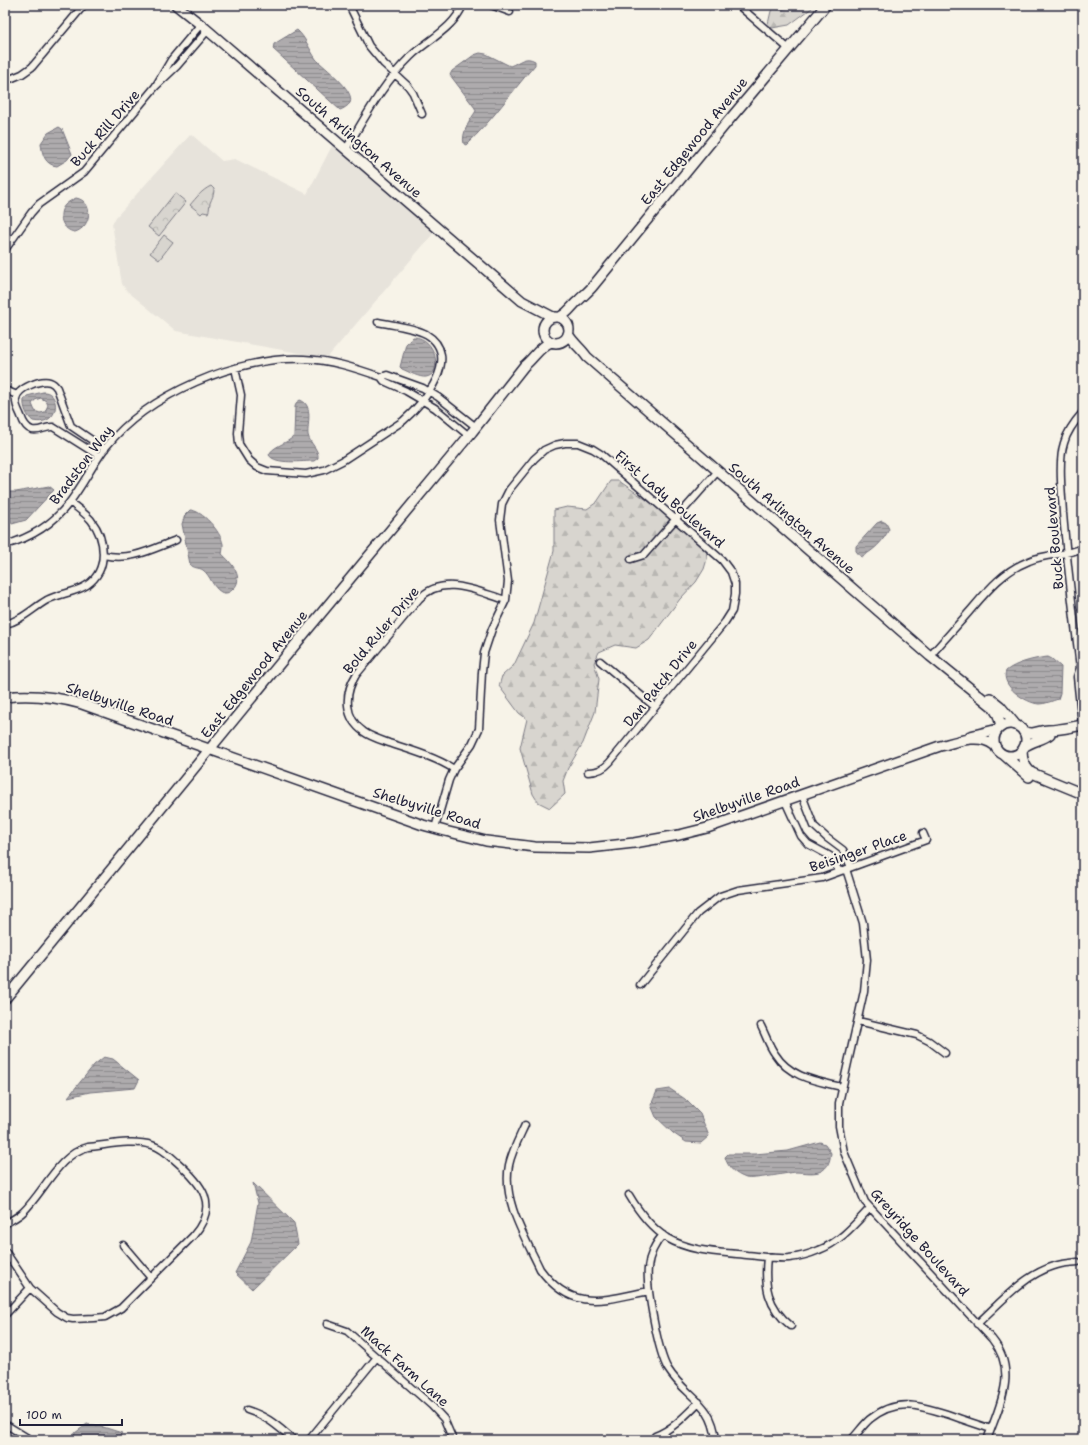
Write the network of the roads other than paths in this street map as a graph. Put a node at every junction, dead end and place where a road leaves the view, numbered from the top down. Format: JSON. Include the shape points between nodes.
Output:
{"nodes":[{"id":1,"x":84,"y":5,"type":"edge"},
{"id":2,"x":176,"y":5,"type":"edge"},
{"id":3,"x":349,"y":5,"type":"edge"},
{"id":4,"x":463,"y":5,"type":"edge"},
{"id":5,"x":491,"y":5,"type":"edge"},
{"id":6,"x":738,"y":5,"type":"edge"},
{"id":7,"x":826,"y":5,"type":"edge"},
{"id":8,"x":510,"y":12,"type":"dead end"},
{"id":9,"x":204,"y":27,"type":"junction"},
{"id":10,"x":789,"y":49,"type":"junction"},
{"id":11,"x":395,"y":74,"type":"junction"},
{"id":12,"x":5,"y":81,"type":"edge"},
{"id":13,"x":422,"y":114,"type":"dead end"},
{"id":14,"x":346,"y":149,"type":"junction"},
{"id":15,"x":5,"y":250,"type":"edge"},
{"id":16,"x":584,"y":296,"type":"junction"},
{"id":17,"x":522,"y":301,"type":"junction"},
{"id":18,"x":556,"y":317,"type":"junction"},
{"id":19,"x":378,"y":322,"type":"dead end"},
{"id":20,"x":543,"y":329,"type":"junction"},
{"id":21,"x":568,"y":330,"type":"junction"},
{"id":22,"x":555,"y":342,"type":"junction"},
{"id":23,"x":587,"y":357,"type":"junction"},
{"id":24,"x":524,"y":366,"type":"junction"},
{"id":25,"x":235,"y":368,"type":"junction"},
{"id":26,"x":380,"y":377,"type":"junction"},
{"id":27,"x":5,"y":390,"type":"edge"},
{"id":28,"x":17,"y":396,"type":"junction"},
{"id":29,"x":426,"y":396,"type":"junction"},
{"id":30,"x":1083,"y":412,"type":"edge"},
{"id":31,"x":476,"y":427,"type":"junction"},
{"id":32,"x":469,"y":436,"type":"junction"},
{"id":33,"x":105,"y":449,"type":"junction"},
{"id":34,"x":99,"y":456,"type":"junction"},
{"id":35,"x":718,"y":471,"type":"junction"},
{"id":36,"x":70,"y":502,"type":"junction"},
{"id":37,"x":676,"y":520,"type":"junction"},
{"id":38,"x":176,"y":540,"type":"dead end"},
{"id":39,"x":5,"y":545,"type":"edge"},
{"id":40,"x":1083,"y":548,"type":"edge"},
{"id":41,"x":1066,"y":553,"type":"junction"},
{"id":42,"x":103,"y":555,"type":"junction"},
{"id":43,"x":631,"y":559,"type":"dead end"},
{"id":44,"x":735,"y":594,"type":"joint"},
{"id":45,"x":506,"y":600,"type":"junction"},
{"id":46,"x":5,"y":624,"type":"edge"},
{"id":47,"x":930,"y":656,"type":"junction"},
{"id":48,"x":600,"y":661,"type":"dead end"},
{"id":49,"x":1081,"y":671,"type":"edge"},
{"id":50,"x":981,"y":696,"type":"junction"},
{"id":51,"x":5,"y":698,"type":"edge"},
{"id":52,"x":655,"y":707,"type":"junction"},
{"id":53,"x":1015,"y":724,"type":"junction"},
{"id":54,"x":1082,"y":725,"type":"edge"},
{"id":55,"x":999,"y":728,"type":"junction"},
{"id":56,"x":1023,"y":731,"type":"junction"},
{"id":57,"x":1053,"y":731,"type":"junction"},
{"id":58,"x":961,"y":740,"type":"junction"},
{"id":59,"x":994,"y":745,"type":"junction"},
{"id":60,"x":211,"y":749,"type":"junction"},
{"id":61,"x":1023,"y":749,"type":"junction"},
{"id":62,"x":1004,"y":755,"type":"junction"},
{"id":63,"x":454,"y":769,"type":"junction"},
{"id":64,"x":588,"y":772,"type":"dead end"},
{"id":65,"x":1053,"y":783,"type":"junction"},
{"id":66,"x":1083,"y":794,"type":"edge"},
{"id":67,"x":802,"y":795,"type":"junction"},
{"id":68,"x":785,"y":800,"type":"junction"},
{"id":69,"x":435,"y":828,"type":"junction"},
{"id":70,"x":923,"y":833,"type":"dead end"},
{"id":71,"x":849,"y":868,"type":"junction"},
{"id":72,"x":839,"y":871,"type":"junction"},
{"id":73,"x":640,"y":985,"type":"dead end"},
{"id":74,"x":5,"y":999,"type":"edge"},
{"id":75,"x":858,"y":1021,"type":"junction"},
{"id":76,"x":761,"y":1026,"type":"dead end"},
{"id":77,"x":944,"y":1053,"type":"dead end"},
{"id":78,"x":842,"y":1087,"type":"junction"},
{"id":79,"x":525,"y":1125,"type":"dead end"},
{"id":80,"x":629,"y":1195,"type":"dead end"},
{"id":81,"x":870,"y":1208,"type":"junction"},
{"id":82,"x":5,"y":1224,"type":"edge"},
{"id":83,"x":663,"y":1235,"type":"junction"},
{"id":84,"x":123,"y":1245,"type":"dead end"},
{"id":85,"x":5,"y":1251,"type":"edge"},
{"id":86,"x":767,"y":1257,"type":"junction"},
{"id":87,"x":1078,"y":1262,"type":"dead end"},
{"id":88,"x":151,"y":1278,"type":"junction"},
{"id":89,"x":30,"y":1288,"type":"junction"},
{"id":90,"x":649,"y":1291,"type":"junction"},
{"id":91,"x":5,"y":1315,"type":"edge"},
{"id":92,"x":327,"y":1324,"type":"dead end"},
{"id":93,"x":977,"y":1324,"type":"junction"},
{"id":94,"x":791,"y":1326,"type":"dead end"},
{"id":95,"x":377,"y":1357,"type":"junction"},
{"id":96,"x":699,"y":1402,"type":"junction"},
{"id":97,"x":247,"y":1410,"type":"dead end"},
{"id":98,"x":5,"y":1424,"type":"edge"},
{"id":99,"x":991,"y":1429,"type":"junction"},
{"id":100,"x":654,"y":1436,"type":"dead end"},
{"id":101,"x":31,"y":1440,"type":"edge"},
{"id":102,"x":294,"y":1440,"type":"edge"},
{"id":103,"x":309,"y":1440,"type":"edge"},
{"id":104,"x":453,"y":1440,"type":"edge"},
{"id":105,"x":716,"y":1440,"type":"edge"},
{"id":106,"x":852,"y":1440,"type":"edge"},
{"id":107,"x":987,"y":1440,"type":"edge"}],
"edges":[{"from":1,"to":12,"type":"street","via":[[32,67]]},
{"from":2,"to":9,"type":"main road","name":"South Arlington Avenue"},
{"from":3,"to":11,"type":"street","via":[[369,46],[379,60]]},
{"from":4,"to":11,"type":"street","via":[[450,26],[415,52]]},
{"from":5,"to":8,"type":"street"},
{"from":6,"to":10,"type":"street"},
{"from":7,"to":10,"type":"main road","name":"East Edgewood Avenue"},
{"from":9,"to":14,"type":"main road","name":"South Arlington Avenue"},
{"from":9,"to":15,"type":"street","name":"Buck Rill Drive","via":[[171,60],[155,87],[84,172],[39,204]]},
{"from":10,"to":16,"type":"main road","name":"East Edgewood Avenue"},
{"from":11,"to":13,"type":"street","via":[[412,92]]},
{"from":11,"to":14,"type":"street","via":[[379,93]]},
{"from":14,"to":17,"type":"main road","name":"South Arlington Avenue"},
{"from":16,"to":18,"type":"main road","via":[[570,311]]},
{"from":16,"to":21,"type":"main road"},
{"from":17,"to":18,"type":"main road","name":"South Arlington Avenue"},
{"from":17,"to":20,"type":"main road","name":"South Arlington Avenue","via":[[525,307],[539,318]]},
{"from":18,"to":20,"type":"main road","via":[[547,320]]},
{"from":18,"to":21,"type":"main road","via":[[566,321]]},
{"from":19,"to":29,"type":"street","via":[[421,332],[436,344],[441,354],[441,370]]},
{"from":20,"to":22,"type":"main road","via":[[545,338]]},
{"from":20,"to":24,"type":"main road"},
{"from":21,"to":22,"type":"main road","via":[[565,339]]},
{"from":21,"to":23,"type":"main road","name":"South Arlington Avenue","via":[[572,341]]},
{"from":22,"to":23,"type":"main road","name":"South Arlington Avenue"},
{"from":22,"to":24,"type":"main road","via":[[541,347],[533,359]]},
{"from":23,"to":35,"type":"main road","name":"South Arlington Avenue"},
{"from":24,"to":31,"type":"main road","name":"East Edgewood Avenue"},
{"from":25,"to":26,"type":"street","name":"Bradston Way","via":[[276,359],[305,359],[339,364]]},
{"from":25,"to":29,"type":"street","via":[[241,395],[239,444],[249,460],[267,471],[306,474],[324,470],[403,421]]},
{"from":25,"to":33,"type":"street","name":"Bradston Way","via":[[204,379],[162,400],[131,421]]},
{"from":26,"to":29,"type":"street","name":"Bradston Way","via":[[384,381]]},
{"from":26,"to":29,"type":"street","name":"Bradston Way","via":[[387,375],[416,385]]},
{"from":27,"to":28,"type":"street"},
{"from":28,"to":33,"type":"street","via":[[23,388],[51,382],[58,390],[71,426]]},
{"from":28,"to":34,"type":"street","via":[[17,406],[29,428],[35,431],[53,427]]},
{"from":29,"to":31,"type":"street","name":"Bradston Way","via":[[438,397]]},
{"from":29,"to":32,"type":"street","name":"Bradston Way","via":[[439,411]]},
{"from":30,"to":41,"type":"street","name":"Buck Boulevard","via":[[1064,443],[1061,461]]},
{"from":31,"to":32,"type":"main road","name":"East Edgewood Avenue"},
{"from":32,"to":60,"type":"main road","name":"East Edgewood Avenue"},
{"from":33,"to":34,"type":"street","name":"Bradston Way"},
{"from":34,"to":36,"type":"street","name":"Bradston Way"},
{"from":35,"to":37,"type":"street"},
{"from":35,"to":47,"type":"main road","name":"South Arlington Avenue"},
{"from":36,"to":39,"type":"street","name":"Bradston Way","via":[[42,529]]},
{"from":36,"to":42,"type":"street","via":[[96,528]]},
{"from":37,"to":43,"type":"street","via":[[644,555]]},
{"from":37,"to":44,"type":"street","name":"First Lady Boulevard","via":[[726,564],[733,578]]},
{"from":37,"to":45,"type":"street","name":"First Lady Boulevard","via":[[596,450],[581,444],[555,445],[539,455],[509,490],[502,504],[500,520],[508,581]]},
{"from":38,"to":42,"type":"street","via":[[128,557]]},
{"from":40,"to":41,"type":"street"},
{"from":41,"to":47,"type":"street","via":[[1031,560],[1001,577]]},
{"from":41,"to":49,"type":"street","name":"Buck Boulevard"},
{"from":42,"to":46,"type":"street","via":[[100,570],[86,586],[48,600],[16,621]]},
{"from":44,"to":52,"type":"street","name":"Dan Patch Drive","via":[[732,611],[725,622]]},
{"from":45,"to":63,"type":"street","via":[[484,653],[478,730],[472,744]]},
{"from":45,"to":63,"type":"street","name":"Bold Ruler Drive","via":[[456,586],[447,585],[432,589],[419,599],[356,675],[349,690],[347,705],[350,715],[364,732],[438,760]]},
{"from":47,"to":50,"type":"main road","name":"South Arlington Avenue"},
{"from":48,"to":52,"type":"street"},
{"from":49,"to":54,"type":"street","name":"Buck Boulevard","via":[[1077,677]]},
{"from":50,"to":53,"type":"main road","name":"South Arlington Avenue","via":[[998,703]]},
{"from":50,"to":55,"type":"main road","name":"South Arlington Avenue","via":[[996,711]]},
{"from":51,"to":60,"type":"main road","name":"Shelbyville Road","via":[[36,696],[76,702]]},
{"from":52,"to":64,"type":"street","name":"Dan Patch Drive","via":[[606,767],[597,772]]},
{"from":53,"to":55,"type":"main road"},
{"from":53,"to":56,"type":"main road"},
{"from":54,"to":57,"type":"main road"},
{"from":55,"to":58,"type":"main road"},
{"from":55,"to":59,"type":"main road","via":[[994,737]]},
{"from":56,"to":57,"type":"main road","via":[[1035,734]]},
{"from":56,"to":61,"type":"main road","via":[[1026,739]]},
{"from":57,"to":61,"type":"main road"},
{"from":58,"to":59,"type":"main road","via":[[985,740]]},
{"from":58,"to":67,"type":"main road","name":"Shelbyville Road"},
{"from":59,"to":62,"type":"main road"},
{"from":60,"to":69,"type":"main road","name":"Shelbyville Road"},
{"from":60,"to":74,"type":"main road","name":"East Edgewood Avenue"},
{"from":61,"to":62,"type":"main road","via":[[1015,755]]},
{"from":61,"to":65,"type":"main road","via":[[1023,762],[1027,769]]},
{"from":62,"to":65,"type":"main road","via":[[1029,777]]},
{"from":63,"to":69,"type":"street"},
{"from":65,"to":66,"type":"main road"},
{"from":67,"to":68,"type":"main road","name":"Shelbyville Road"},
{"from":67,"to":71,"type":"street","name":"Greyridge Boulevard","via":[[814,826],[843,850]]},
{"from":68,"to":69,"type":"main road","name":"Shelbyville Road","via":[[680,835],[601,847],[514,845],[467,837]]},
{"from":68,"to":72,"type":"street","via":[[801,836],[808,844],[830,856]]},
{"from":70,"to":71,"type":"street","name":"Beisinger Place","via":[[926,840]]},
{"from":71,"to":72,"type":"street","name":"Beisinger Place"},
{"from":71,"to":75,"type":"street","name":"Greyridge Boulevard","via":[[866,945],[866,976]]},
{"from":72,"to":73,"type":"street","name":"Beisinger Place","via":[[822,878],[738,890],[720,896],[698,913]]},
{"from":75,"to":77,"type":"street","via":[[917,1036]]},
{"from":75,"to":78,"type":"street","name":"Greyridge Boulevard"},
{"from":76,"to":78,"type":"street","via":[[774,1053],[789,1069],[809,1080]]},
{"from":78,"to":81,"type":"street","name":"Greyridge Boulevard","via":[[839,1119],[842,1145],[861,1195]]},
{"from":79,"to":90,"type":"street","via":[[509,1164],[508,1187],[518,1223],[545,1276],[559,1290],[577,1299],[603,1300]]},
{"from":80,"to":83,"type":"street","via":[[647,1221]]},
{"from":81,"to":86,"type":"street","via":[[845,1233],[821,1250],[790,1258]]},
{"from":81,"to":93,"type":"street","name":"Greyridge Boulevard"},
{"from":82,"to":88,"type":"street","via":[[24,1211],[64,1162],[82,1149],[139,1142],[157,1146],[198,1182],[204,1194],[206,1209],[199,1229]]},
{"from":83,"to":86,"type":"street","via":[[693,1248]]},
{"from":83,"to":90,"type":"street","via":[[650,1258],[647,1276]]},
{"from":84,"to":88,"type":"street"},
{"from":85,"to":89,"type":"street"},
{"from":86,"to":94,"type":"street","via":[[765,1278],[769,1298],[779,1314]]},
{"from":87,"to":93,"type":"street","via":[[1055,1266],[1035,1275],[1014,1290]]},
{"from":88,"to":89,"type":"street","via":[[120,1308],[105,1317],[94,1318],[67,1318]]},
{"from":89,"to":91,"type":"street"},
{"from":90,"to":96,"type":"street","via":[[660,1350],[666,1365],[672,1375]]},
{"from":92,"to":95,"type":"street","name":"Mack Farm Lane","via":[[347,1331]]},
{"from":93,"to":99,"type":"street","name":"Greyridge Boulevard","via":[[998,1347],[1006,1368],[1005,1388]]},
{"from":95,"to":103,"type":"street"},
{"from":95,"to":104,"type":"street","name":"Mack Farm Lane","via":[[440,1413]]},
{"from":96,"to":100,"type":"street","via":[[675,1426]]},
{"from":96,"to":105,"type":"street","via":[[711,1417]]},
{"from":97,"to":102,"type":"street","via":[[269,1419]]},
{"from":98,"to":101,"type":"street"},
{"from":99,"to":106,"type":"street","via":[[928,1407],[908,1405],[887,1410],[876,1416]]},
{"from":99,"to":107,"type":"street","name":"Greyridge Boulevard"}]}
